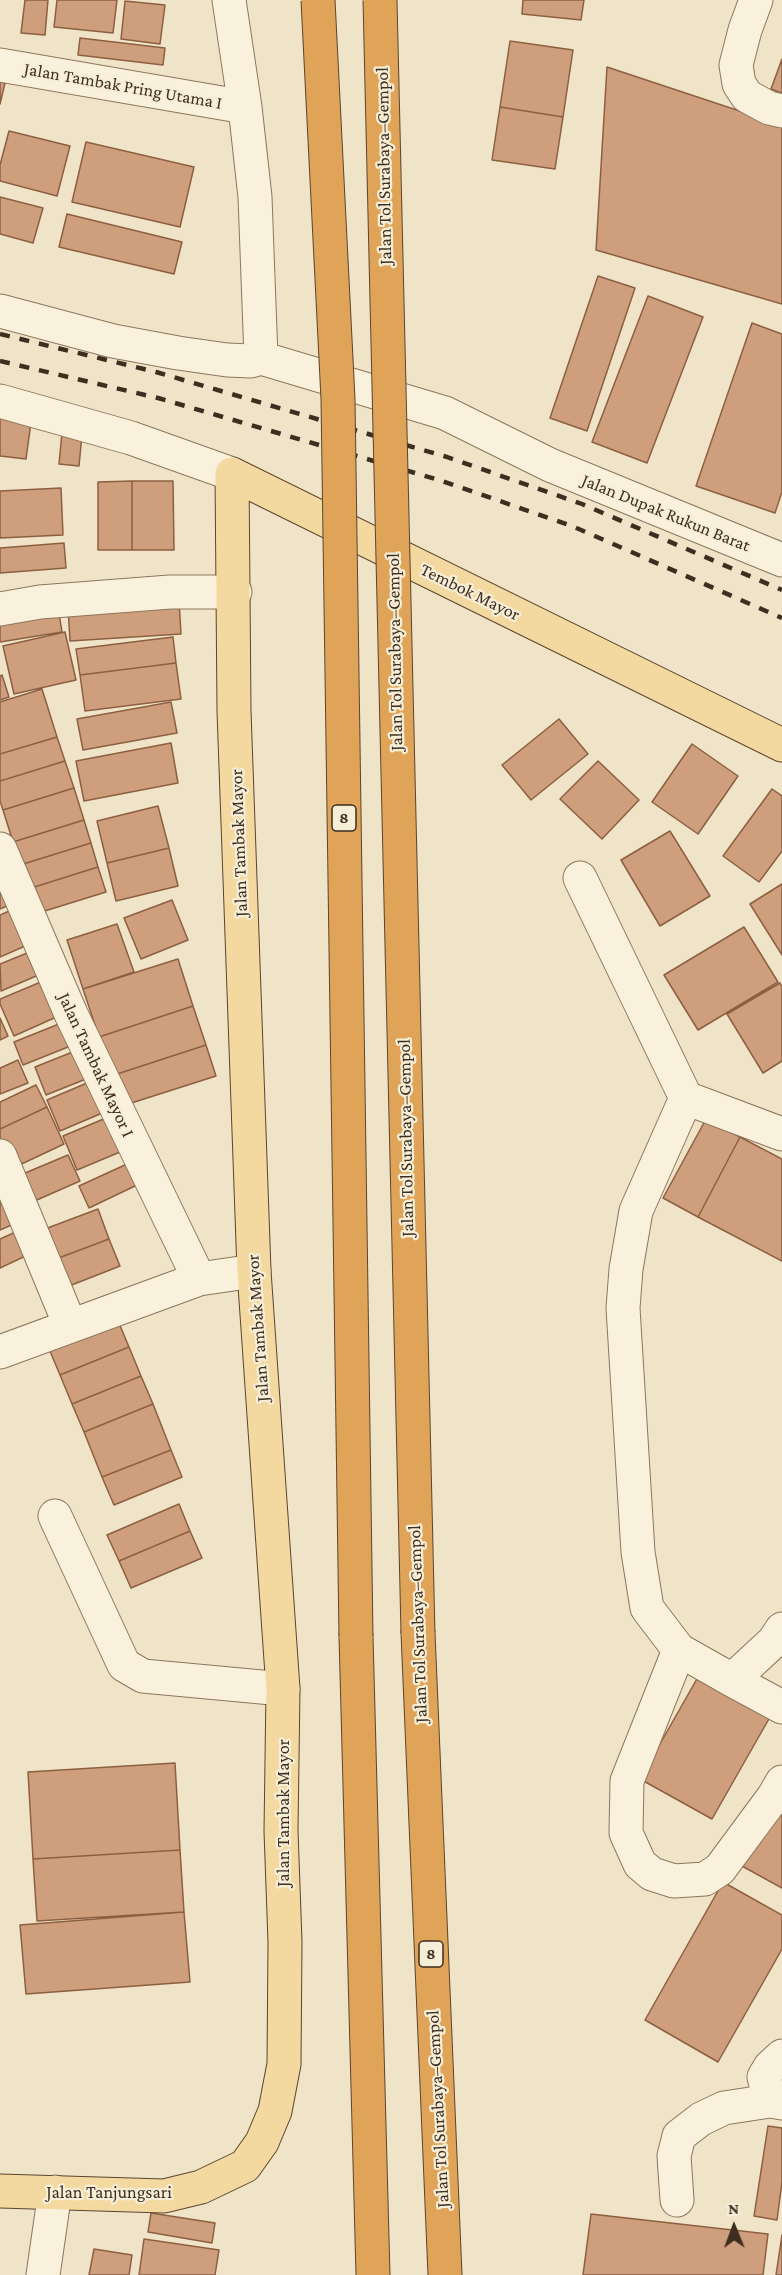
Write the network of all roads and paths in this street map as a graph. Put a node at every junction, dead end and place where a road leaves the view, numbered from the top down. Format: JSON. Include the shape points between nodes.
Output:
{"nodes":[{"id":1,"x":229,"y":0,"type":"edge"},
{"id":2,"x":318,"y":0,"type":"edge"},
{"id":3,"x":380,"y":0,"type":"edge"},
{"id":4,"x":756,"y":0,"type":"edge"},
{"id":5,"x":0,"y":65,"type":"edge"},
{"id":6,"x":245,"y":107,"type":"junction"},
{"id":7,"x":782,"y":111,"type":"edge"},
{"id":8,"x":0,"y":311,"type":"edge"},
{"id":9,"x":261,"y":358,"type":"junction"},
{"id":10,"x":0,"y":401,"type":"edge"},
{"id":11,"x":232,"y":474,"type":"junction"},
{"id":12,"x":782,"y":560,"type":"edge"},
{"id":13,"x":235,"y":592,"type":"junction"},
{"id":14,"x":0,"y":609,"type":"edge"},
{"id":15,"x":782,"y":745,"type":"edge"},
{"id":16,"x":0,"y":849,"type":"edge"},
{"id":17,"x":580,"y":878,"type":"dead end"},
{"id":18,"x":686,"y":1098,"type":"junction"},
{"id":19,"x":782,"y":1134,"type":"edge"},
{"id":20,"x":0,"y":1156,"type":"edge"},
{"id":21,"x":254,"y":1271,"type":"junction"},
{"id":22,"x":199,"y":1279,"type":"junction"},
{"id":23,"x":70,"y":1325,"type":"junction"},
{"id":24,"x":0,"y":1352,"type":"edge"},
{"id":25,"x":55,"y":1516,"type":"dead end"},
{"id":26,"x":782,"y":1629,"type":"edge"},
{"id":27,"x":679,"y":1650,"type":"junction"},
{"id":28,"x":732,"y":1680,"type":"junction"},
{"id":29,"x":283,"y":1689,"type":"junction"},
{"id":30,"x":782,"y":1707,"type":"edge"},
{"id":31,"x":782,"y":1782,"type":"edge"},
{"id":32,"x":782,"y":2056,"type":"edge"},
{"id":33,"x":284,"y":2064,"type":"joint"},
{"id":34,"x":776,"y":2102,"type":"edge"},
{"id":35,"x":0,"y":2190,"type":"edge"},
{"id":36,"x":55,"y":2192,"type":"junction"},
{"id":37,"x":677,"y":2200,"type":"dead end"},
{"id":38,"x":43,"y":2275,"type":"edge"},
{"id":39,"x":373,"y":2275,"type":"edge"},
{"id":40,"x":445,"y":2275,"type":"edge"}],
"edges":[{"from":1,"to":6,"type":"street"},
{"from":2,"to":39,"type":"highway","number":"8","bridge":true,"via":[[338,399],[356,1636]]},
{"from":3,"to":40,"type":"highway","name":"Jalan Tol Surabaya–Gempol","number":"8","bridge":true,"via":[[418,1633]]},
{"from":4,"to":7,"type":"street","via":[[736,65],[739,84],[747,96]]},
{"from":5,"to":6,"type":"street","name":"Jalan Tambak Pring Utama I"},
{"from":6,"to":9,"type":"street","via":[[255,196]]},
{"from":8,"to":9,"type":"street","via":[[113,341],[227,360]]},
{"from":9,"to":12,"type":"street","name":"Jalan Dupak Rukun Barat","via":[[446,412],[550,465]]},
{"from":10,"to":11,"type":"street","via":[[131,438]]},
{"from":11,"to":13,"type":"main road"},
{"from":11,"to":15,"type":"main road","name":"Tembok Mayor"},
{"from":13,"to":14,"type":"street","via":[[170,592]]},
{"from":13,"to":21,"type":"main road","name":"Jalan Tambak Mayor","via":[[234,711]]},
{"from":16,"to":22,"type":"street","name":"Jalan Tambak Mayor I","via":[[71,1014]]},
{"from":17,"to":18,"type":"street"},
{"from":18,"to":19,"type":"street"},
{"from":18,"to":27,"type":"street","via":[[636,1211],[623,1308],[638,1552],[645,1597],[647,1608]]},
{"from":20,"to":23,"type":"street"},
{"from":21,"to":22,"type":"street"},
{"from":21,"to":29,"type":"main road","name":"Jalan Tambak Mayor"},
{"from":22,"to":23,"type":"street"},
{"from":23,"to":24,"type":"street"},
{"from":25,"to":29,"type":"street","via":[[124,1665],[143,1676]]},
{"from":26,"to":28,"type":"street"},
{"from":27,"to":28,"type":"street"},
{"from":27,"to":31,"type":"street","via":[[627,1781],[626,1833],[640,1864],[652,1874],[674,1881],[705,1879],[720,1869]]},
{"from":28,"to":30,"type":"street"},
{"from":29,"to":33,"type":"main road","name":"Jalan Tambak Mayor"},
{"from":32,"to":34,"type":"street","via":[[764,2078]]},
{"from":33,"to":36,"type":"main road","name":"Jalan Tanjungsari","via":[[275,2111],[262,2142],[245,2166],[201,2187],[164,2196]]},
{"from":34,"to":37,"type":"street","via":[[724,2108],[679,2136],[674,2156]]},
{"from":35,"to":36,"type":"main road","name":"Jalan Tanjungsari"},
{"from":36,"to":38,"type":"street"}]}
